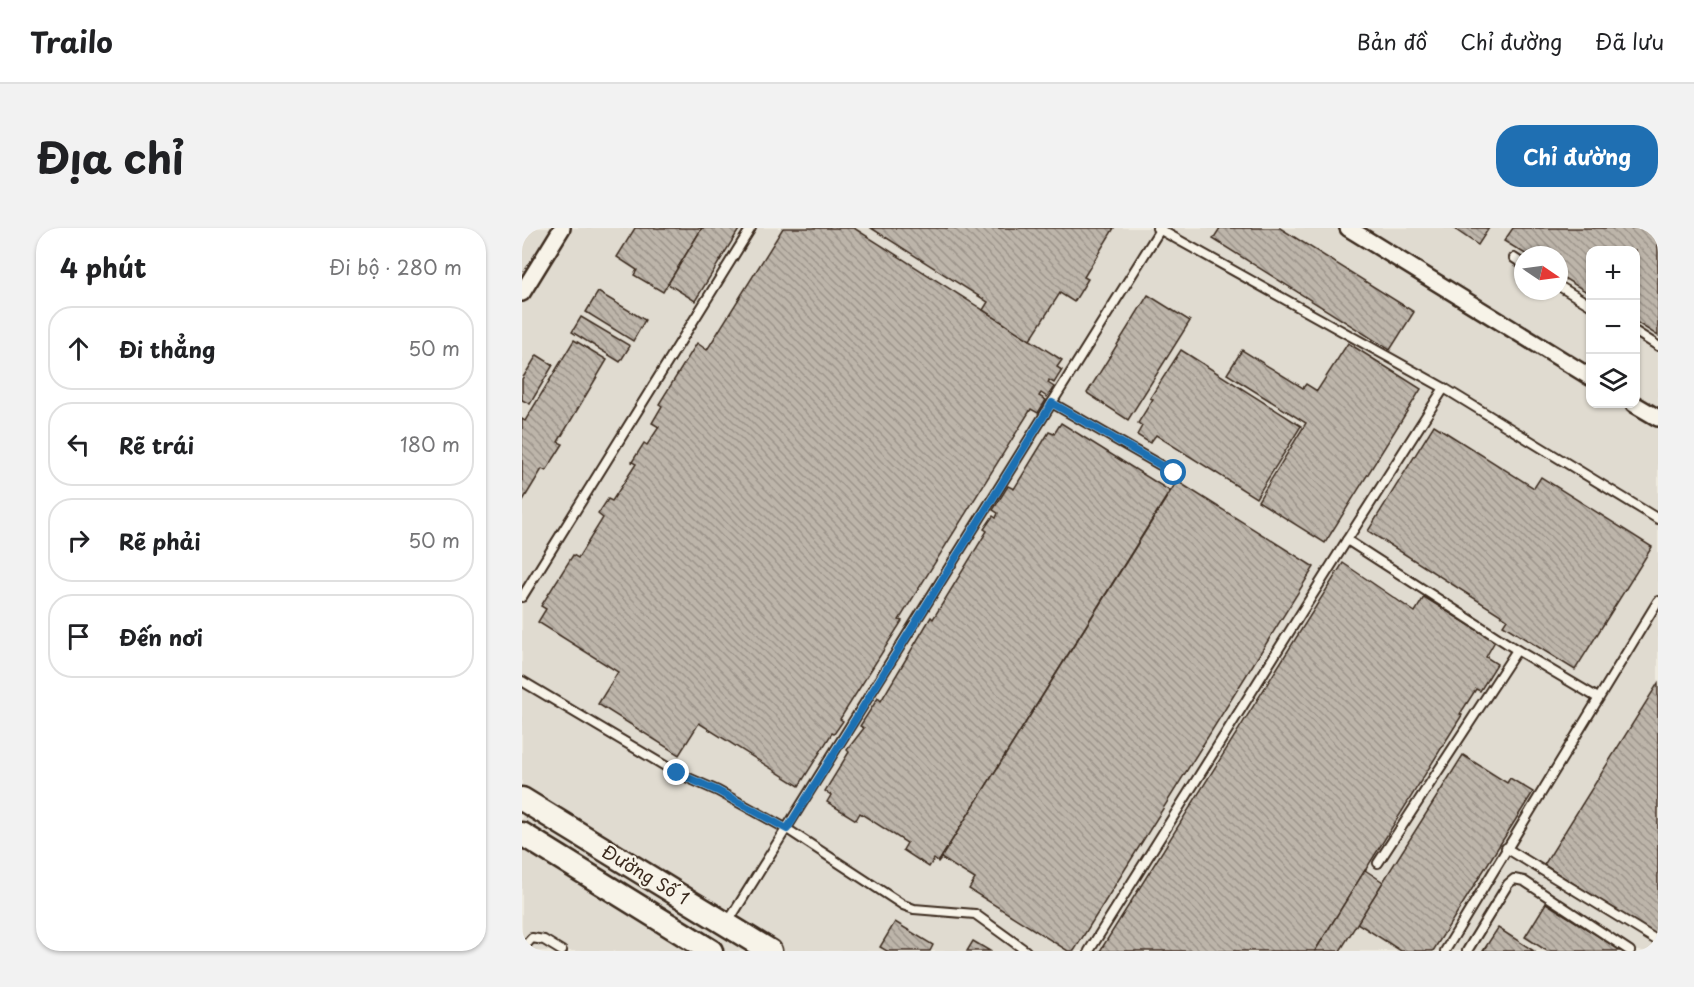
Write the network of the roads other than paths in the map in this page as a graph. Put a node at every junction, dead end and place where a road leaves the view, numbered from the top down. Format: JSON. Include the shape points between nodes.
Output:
{"nodes":[{"id":1,"x":562,"y":228,"type":"edge"},
{"id":2,"x":751,"y":228,"type":"edge"},
{"id":3,"x":1348,"y":228,"type":"edge"},
{"id":4,"x":1159,"y":229,"type":"edge"},
{"id":5,"x":1568,"y":292,"type":"edge"},
{"id":6,"x":522,"y":293,"type":"edge"},
{"id":7,"x":1586,"y":303,"type":"edge"},
{"id":8,"x":1640,"y":335,"type":"edge"},
{"id":9,"x":1658,"y":346,"type":"edge"},
{"id":10,"x":1586,"y":374,"type":"edge"},
{"id":11,"x":1444,"y":388,"type":"junction"},
{"id":12,"x":1052,"y":403,"type":"junction"},
{"id":13,"x":1640,"y":408,"type":"edge"},
{"id":14,"x":1658,"y":418,"type":"edge"},
{"id":15,"x":1174,"y":473,"type":"dead end"},
{"id":16,"x":1658,"y":519,"type":"edge"},
{"id":17,"x":1347,"y":540,"type":"junction"},
{"id":18,"x":522,"y":597,"type":"edge"},
{"id":19,"x":1658,"y":601,"type":"edge"},
{"id":20,"x":1517,"y":650,"type":"junction"},
{"id":21,"x":522,"y":681,"type":"edge"},
{"id":22,"x":1598,"y":698,"type":"junction"},
{"id":23,"x":522,"y":799,"type":"edge"},
{"id":24,"x":787,"y":829,"type":"junction"},
{"id":25,"x":522,"y":834,"type":"edge"},
{"id":26,"x":1506,"y":848,"type":"junction"},
{"id":27,"x":1378,"y":863,"type":"dead end"},
{"id":28,"x":728,"y":924,"type":"junction"},
{"id":29,"x":1658,"y":941,"type":"edge"},
{"id":30,"x":522,"y":949,"type":"edge"},
{"id":31,"x":562,"y":951,"type":"edge"},
{"id":32,"x":711,"y":951,"type":"edge"},
{"id":33,"x":770,"y":951,"type":"edge"},
{"id":34,"x":1026,"y":951,"type":"edge"},
{"id":35,"x":1089,"y":951,"type":"edge"},
{"id":36,"x":1445,"y":951,"type":"edge"},
{"id":37,"x":1467,"y":951,"type":"edge"},
{"id":38,"x":1630,"y":951,"type":"edge"}],
"edges":[{"from":1,"to":6,"type":"street"},
{"from":2,"to":18,"type":"lane"},
{"from":3,"to":10,"type":"street"},
{"from":4,"to":11,"type":"lane"},
{"from":4,"to":12,"type":"lane"},
{"from":5,"to":7,"type":"lane"},
{"from":8,"to":9,"type":"lane"},
{"from":11,"to":16,"type":"lane"},
{"from":11,"to":17,"type":"lane"},
{"from":12,"to":15,"type":"lane"},
{"from":12,"to":24,"type":"lane"},
{"from":13,"to":14,"type":"street"},
{"from":17,"to":20,"type":"lane"},
{"from":17,"to":35,"type":"lane"},
{"from":19,"to":22,"type":"lane"},
{"from":20,"to":22,"type":"lane"},
{"from":20,"to":27,"type":"lane"},
{"from":21,"to":24,"type":"lane","via":[[677,773]]},
{"from":22,"to":26,"type":"lane"},
{"from":23,"to":28,"type":"street","name":"Đường Số 1"},
{"from":24,"to":28,"type":"lane"},
{"from":24,"to":34,"type":"lane","via":[[903,905],[975,914]]},
{"from":25,"to":32,"type":"street","name":"Đường Số 1"},
{"from":26,"to":29,"type":"lane"},
{"from":26,"to":36,"type":"lane"},
{"from":28,"to":33,"type":"street","name":"Đường Số 1"},
{"from":30,"to":31,"type":"lane","via":[[532,939],[544,940]]},
{"from":37,"to":38,"type":"lane","via":[[1514,879],[1524,880]]}]}
